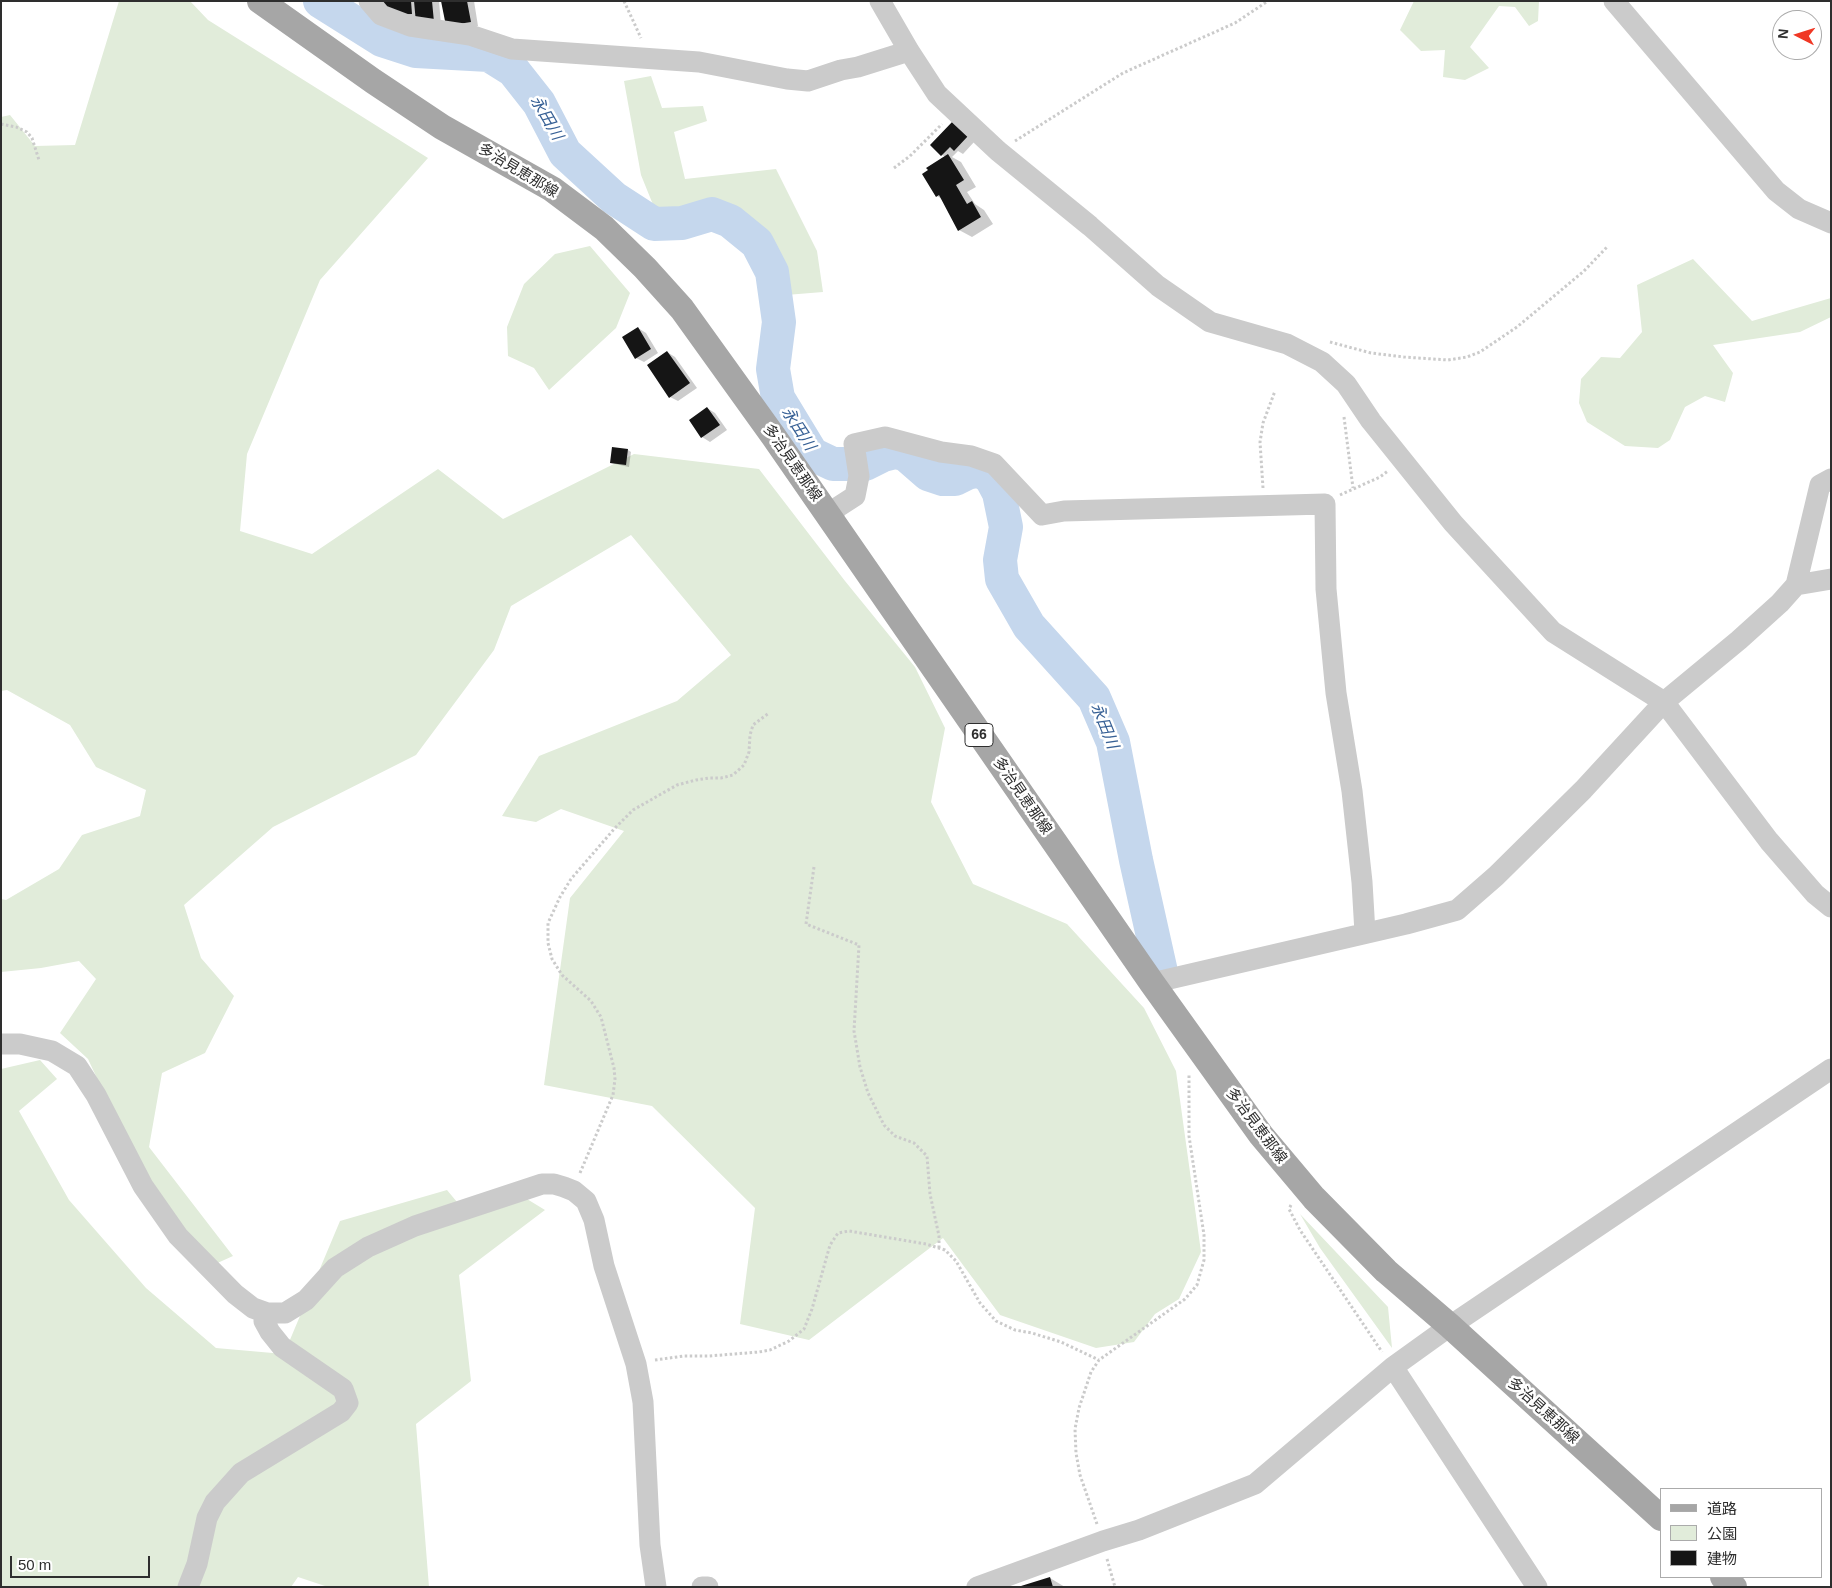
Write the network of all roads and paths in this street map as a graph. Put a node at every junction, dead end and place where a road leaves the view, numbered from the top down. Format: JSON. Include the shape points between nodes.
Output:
{"nodes":[{"id":1,"x":369,"y":1,"type":"edge"},
{"id":2,"x":624,"y":1,"type":"edge"},
{"id":3,"x":880,"y":1,"type":"edge"},
{"id":4,"x":1268,"y":1,"type":"edge"},
{"id":5,"x":1614,"y":1,"type":"edge"},
{"id":6,"x":270,"y":4,"type":"edge"},
{"id":7,"x":909,"y":51,"type":"junction"},
{"id":8,"x":645,"y":58,"type":"junction"},
{"id":9,"x":955,"y":111,"type":"junction"},
{"id":10,"x":1,"y":124,"type":"edge"},
{"id":11,"x":998,"y":152,"type":"junction"},
{"id":12,"x":39,"y":160,"type":"dead end"},
{"id":13,"x":894,"y":168,"type":"dead end"},
{"id":14,"x":1831,"y":223,"type":"edge"},
{"id":15,"x":1608,"y":246,"type":"dead end"},
{"id":16,"x":1326,"y":341,"type":"dead end"},
{"id":17,"x":1275,"y":391,"type":"dead end"},
{"id":18,"x":1358,"y":401,"type":"junction"},
{"id":19,"x":1402,"y":460,"type":"junction"},
{"id":20,"x":1831,"y":479,"type":"edge"},
{"id":21,"x":1353,"y":488,"type":"junction"},
{"id":22,"x":1325,"y":504,"type":"junction"},
{"id":23,"x":1264,"y":506,"type":"junction"},
{"id":24,"x":830,"y":517,"type":"junction"},
{"id":25,"x":1831,"y":579,"type":"edge"},
{"id":26,"x":1796,"y":585,"type":"junction"},
{"id":27,"x":1664,"y":702,"type":"junction"},
{"id":28,"x":769,"y":713,"type":"dead end"},
{"id":29,"x":814,"y":867,"type":"dead end"},
{"id":30,"x":1831,"y":907,"type":"edge"},
{"id":31,"x":1365,"y":933,"type":"junction"},
{"id":32,"x":1152,"y":983,"type":"junction"},
{"id":33,"x":1,"y":1044,"type":"edge"},
{"id":34,"x":1202,"y":1053,"type":"junction"},
{"id":35,"x":1831,"y":1069,"type":"edge"},
{"id":36,"x":1302,"y":1184,"type":"junction"},
{"id":37,"x":574,"y":1191,"type":"junction"},
{"id":38,"x":939,"y":1248,"type":"junction"},
{"id":39,"x":267,"y":1313,"type":"junction"},
{"id":40,"x":1450,"y":1326,"type":"junction"},
{"id":41,"x":1100,"y":1360,"type":"junction"},
{"id":42,"x":636,"y":1364,"type":"junction"},
{"id":43,"x":1393,"y":1367,"type":"junction"},
{"id":44,"x":1660,"y":1517,"type":"edge"},
{"id":45,"x":1103,"y":1541,"type":"junction"},
{"id":46,"x":1725,"y":1578,"type":"edge"},
{"id":47,"x":188,"y":1587,"type":"edge"},
{"id":48,"x":656,"y":1587,"type":"edge"},
{"id":49,"x":702,"y":1587,"type":"edge"},
{"id":50,"x":708,"y":1587,"type":"edge"},
{"id":51,"x":977,"y":1587,"type":"edge"},
{"id":52,"x":1115,"y":1587,"type":"edge"},
{"id":53,"x":1537,"y":1587,"type":"edge"},
{"id":54,"x":1734,"y":1587,"type":"edge"}],
"edges":[{"from":1,"to":8,"type":"street","via":[[381,15],[410,26],[470,35],[512,49]]},
{"from":2,"to":8,"type":"path","via":[[639,32]]},
{"from":3,"to":7,"type":"street"},
{"from":4,"to":11,"type":"path","via":[[1234,23],[1123,74]]},
{"from":5,"to":14,"type":"street","via":[[1776,191],[1798,209]]},
{"from":6,"to":24,"type":"main road","name":"多治見恵那線","number":"66","via":[[373,81],[442,127],[552,189],[604,228],[682,309]]},
{"from":7,"to":8,"type":"street","via":[[808,81],[699,62]]},
{"from":7,"to":9,"type":"street","via":[[937,94]]},
{"from":9,"to":11,"type":"street"},
{"from":9,"to":13,"type":"path"},
{"from":10,"to":12,"type":"path","via":[[26,132],[32,138]]},
{"from":11,"to":18,"type":"street","via":[[1158,286],[1210,322],[1287,344],[1322,362],[1346,384]]},
{"from":15,"to":16,"type":"path","via":[[1584,271],[1517,327],[1467,357],[1448,360],[1371,353]]},
{"from":17,"to":23,"type":"path","via":[[1260,442]]},
{"from":18,"to":19,"type":"street"},
{"from":18,"to":21,"type":"path","via":[[1344,413]]},
{"from":19,"to":21,"type":"path","via":[[1380,477]]},
{"from":19,"to":27,"type":"street","via":[[1453,523],[1552,632]]},
{"from":20,"to":26,"type":"street","via":[[1820,485]]},
{"from":21,"to":22,"type":"path"},
{"from":22,"to":23,"type":"street"},
{"from":22,"to":31,"type":"street","via":[[1328,608],[1336,693],[1352,791]]},
{"from":23,"to":24,"type":"street","via":[[1064,511],[1042,515],[994,464],[885,436],[854,444],[858,476],[855,496],[838,507]]},
{"from":24,"to":32,"type":"main road","name":"多治見恵那線","number":"66"},
{"from":25,"to":26,"type":"street"},
{"from":26,"to":27,"type":"street","via":[[1739,640]]},
{"from":27,"to":30,"type":"street","via":[[1769,842],[1815,894]]},
{"from":27,"to":31,"type":"street","via":[[1582,790],[1496,876],[1456,910]]},
{"from":28,"to":37,"type":"path","via":[[753,724],[744,765],[733,775],[677,785],[633,810],[571,879],[548,923],[552,959],[562,975],[592,1001],[601,1017],[614,1068],[612,1095]]},
{"from":29,"to":38,"type":"path","via":[[806,924],[859,945],[854,1031],[860,1066],[868,1093],[884,1125],[894,1136],[914,1143],[927,1156]]},
{"from":31,"to":32,"type":"street"},
{"from":32,"to":34,"type":"main road","name":"多治見恵那線","number":"66"},
{"from":33,"to":39,"type":"street","via":[[20,1044],[52,1052],[78,1066],[143,1186],[178,1236],[235,1294],[253,1308]]},
{"from":34,"to":36,"type":"main road","name":"多治見恵那線","number":"66","via":[[1261,1135]]},
{"from":34,"to":41,"type":"path","via":[[1190,1062],[1189,1073],[1190,1136],[1204,1235],[1204,1260],[1197,1285],[1175,1307]]},
{"from":35,"to":40,"type":"street"},
{"from":36,"to":40,"type":"main road","name":"多治見恵那線","number":"66","via":[[1386,1271]]},
{"from":36,"to":43,"type":"path","via":[[1289,1209]]},
{"from":37,"to":39,"type":"street","via":[[554,1184],[542,1184],[392,1236],[335,1268],[306,1300],[285,1313]]},
{"from":37,"to":42,"type":"street","via":[[586,1201],[594,1220],[604,1266]]},
{"from":38,"to":41,"type":"path","via":[[956,1261],[980,1303],[996,1321],[1015,1330],[1061,1342]]},
{"from":38,"to":42,"type":"path","via":[[866,1232],[838,1234],[824,1262],[804,1329],[789,1341],[758,1352],[684,1356]]},
{"from":39,"to":47,"type":"street","via":[[264,1321],[282,1348],[343,1389],[348,1403],[341,1412],[241,1473],[215,1502],[207,1518],[197,1564]]},
{"from":40,"to":43,"type":"street"},
{"from":40,"to":44,"type":"main road","name":"多治見恵那線","number":"66"},
{"from":41,"to":45,"type":"path","via":[[1091,1372],[1075,1429],[1080,1474]]},
{"from":42,"to":48,"type":"street","via":[[643,1402],[650,1545]]},
{"from":43,"to":45,"type":"street","via":[[1255,1484]]},
{"from":43,"to":53,"type":"street"},
{"from":45,"to":51,"type":"street"},
{"from":45,"to":52,"type":"path"},
{"from":46,"to":54,"type":"main road"},
{"from":49,"to":50,"type":"street"}]}
